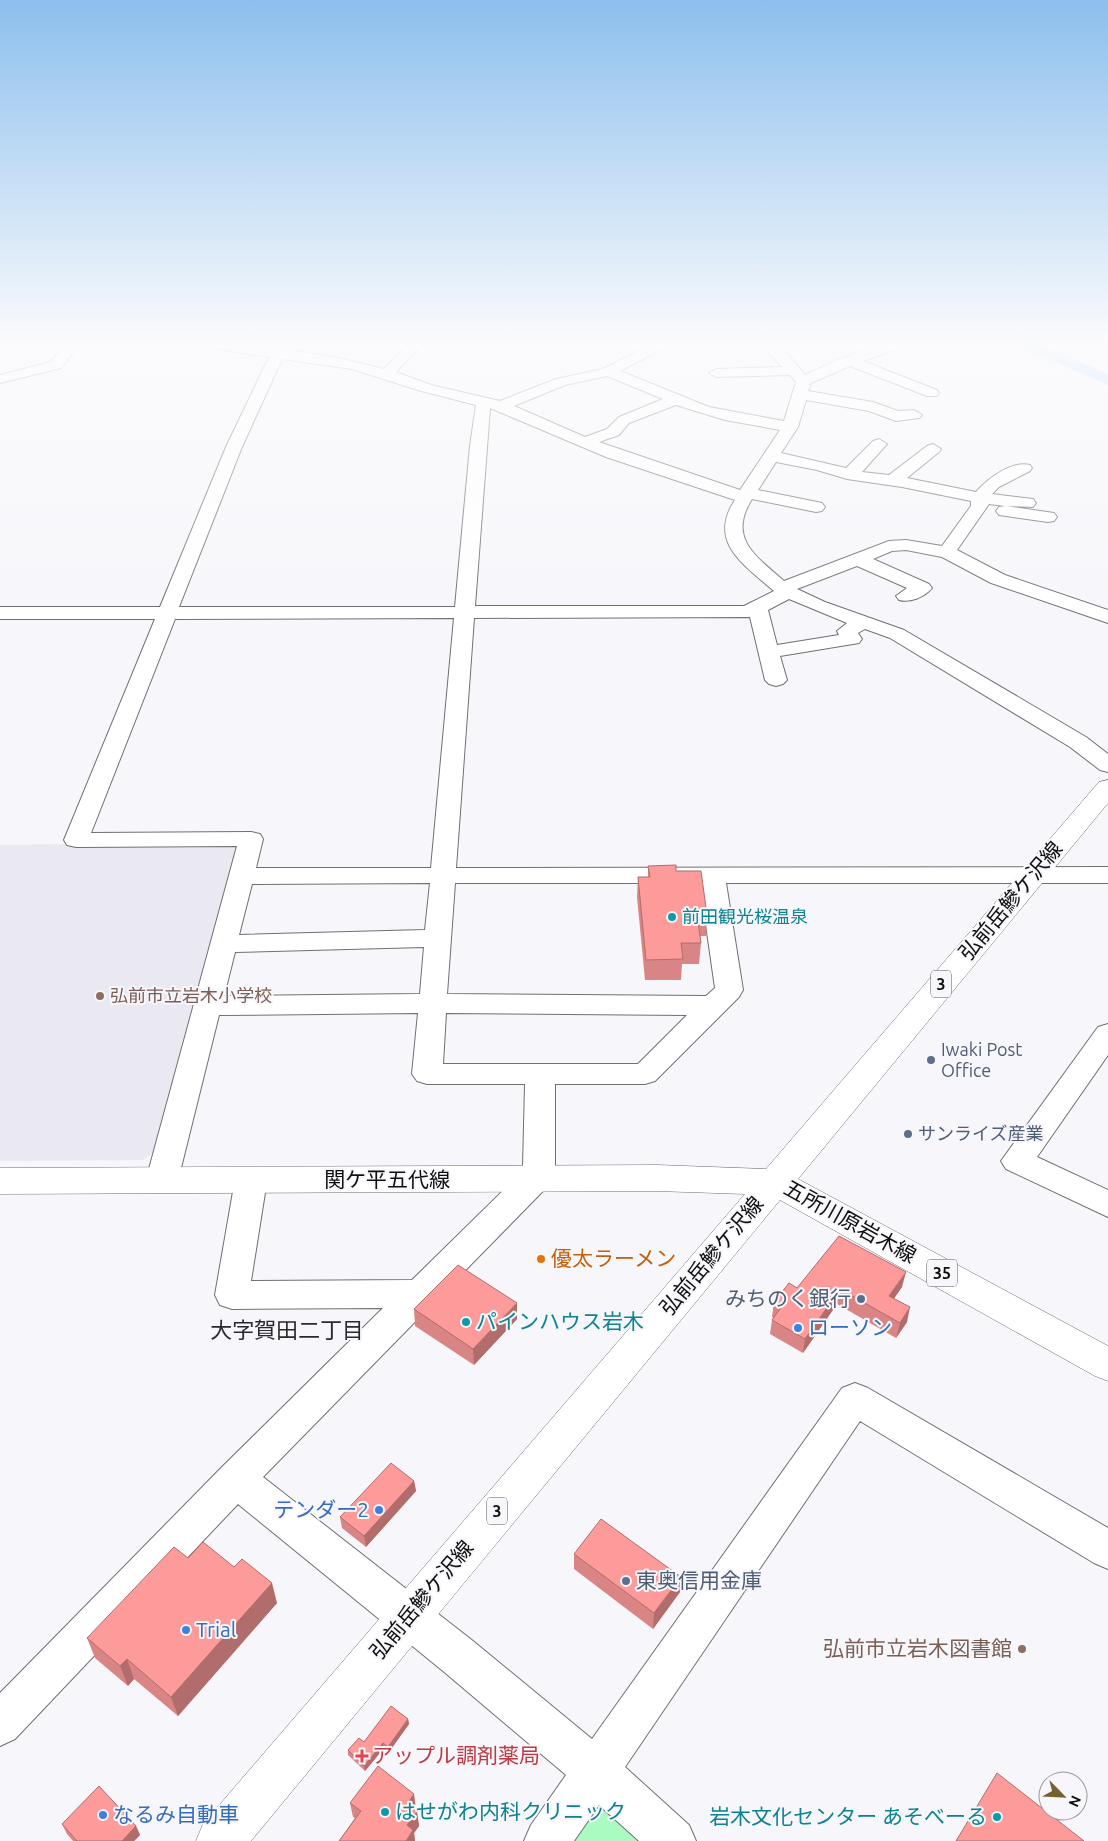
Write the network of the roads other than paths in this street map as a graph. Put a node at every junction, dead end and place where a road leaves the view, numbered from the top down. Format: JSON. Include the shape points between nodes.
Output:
{"nodes":[{"id":1,"x":242,"y":430,"type":"edge"},
{"id":2,"x":480,"y":430,"type":"edge"},
{"id":3,"x":556,"y":430,"type":"edge"},
{"id":4,"x":615,"y":430,"type":"edge"},
{"id":5,"x":788,"y":430,"type":"edge"},
{"id":6,"x":585,"y":442,"type":"junction"},
{"id":7,"x":879,"y":444,"type":"dead end"},
{"id":8,"x":933,"y":449,"type":"dead end"},
{"id":9,"x":768,"y":460,"type":"junction"},
{"id":10,"x":1024,"y":468,"type":"dead end"},
{"id":11,"x":847,"y":474,"type":"junction"},
{"id":12,"x":823,"y":478,"type":"dead end"},
{"id":13,"x":891,"y":481,"type":"junction"},
{"id":14,"x":987,"y":481,"type":"junction"},
{"id":15,"x":1040,"y":491,"type":"dead end"},
{"id":16,"x":746,"y":495,"type":"junction"},
{"id":17,"x":980,"y":502,"type":"junction"},
{"id":18,"x":1027,"y":503,"type":"dead end"},
{"id":19,"x":816,"y":507,"type":"dead end"},
{"id":20,"x":1048,"y":517,"type":"dead end"},
{"id":21,"x":947,"y":552,"type":"junction"},
{"id":22,"x":857,"y":559,"type":"junction"},
{"id":23,"x":785,"y":591,"type":"junction"},
{"id":24,"x":906,"y":596,"type":"dead end"},
{"id":25,"x":758,"y":609,"type":"junction"},
{"id":26,"x":465,"y":612,"type":"junction"},
{"id":27,"x":0,"y":613,"type":"edge"},
{"id":28,"x":168,"y":613,"type":"junction"},
{"id":29,"x":1108,"y":617,"type":"edge"},
{"id":30,"x":864,"y":622,"type":"junction"},
{"id":31,"x":769,"y":652,"type":"junction"},
{"id":32,"x":776,"y":680,"type":"dead end"},
{"id":33,"x":1108,"y":766,"type":"edge"},
{"id":34,"x":1108,"y":787,"type":"edge"},
{"id":35,"x":444,"y":875,"type":"junction"},
{"id":36,"x":712,"y":875,"type":"junction"},
{"id":37,"x":1033,"y":875,"type":"junction"},
{"id":38,"x":1108,"y":875,"type":"edge"},
{"id":39,"x":241,"y":876,"type":"junction"},
{"id":40,"x":438,"y":938,"type":"junction"},
{"id":41,"x":224,"y":944,"type":"junction"},
{"id":42,"x":432,"y":1003,"type":"junction"},
{"id":43,"x":208,"y":1006,"type":"junction"},
{"id":44,"x":713,"y":1006,"type":"junction"},
{"id":45,"x":1108,"y":1034,"type":"edge"},
{"id":46,"x":540,"y":1074,"type":"junction"},
{"id":47,"x":162,"y":1180,"type":"junction"},
{"id":48,"x":251,"y":1180,"type":"junction"},
{"id":49,"x":534,"y":1180,"type":"junction"},
{"id":50,"x":0,"y":1181,"type":"edge"},
{"id":51,"x":775,"y":1182,"type":"junction"},
{"id":52,"x":1108,"y":1204,"type":"edge"},
{"id":53,"x":421,"y":1294,"type":"junction"},
{"id":54,"x":1108,"y":1365,"type":"edge"},
{"id":55,"x":236,"y":1479,"type":"junction"},
{"id":56,"x":1108,"y":1550,"type":"edge"},
{"id":57,"x":409,"y":1616,"type":"junction"},
{"id":58,"x":0,"y":1724,"type":"edge"},
{"id":59,"x":596,"y":1771,"type":"junction"},
{"id":60,"x":220,"y":1841,"type":"edge"},
{"id":61,"x":548,"y":1841,"type":"edge"},
{"id":62,"x":673,"y":1841,"type":"edge"}],
"edges":[{"from":1,"to":28,"type":"street"},
{"from":2,"to":26,"type":"street"},
{"from":3,"to":6,"type":"street"},
{"from":4,"to":6,"type":"street"},
{"from":5,"to":9,"type":"street"},
{"from":6,"to":16,"type":"street","via":[[612,454]]},
{"from":7,"to":11,"type":"street","via":[[856,469]]},
{"from":8,"to":13,"type":"street"},
{"from":9,"to":11,"type":"street","via":[[819,464]]},
{"from":9,"to":12,"type":"street"},
{"from":9,"to":16,"type":"street"},
{"from":10,"to":14,"type":"street"},
{"from":11,"to":13,"type":"street"},
{"from":13,"to":17,"type":"street"},
{"from":14,"to":15,"type":"street"},
{"from":14,"to":17,"type":"street"},
{"from":16,"to":19,"type":"street"},
{"from":16,"to":23,"type":"street","via":[[732,521],[738,546],[749,560]]},
{"from":17,"to":18,"type":"street"},
{"from":17,"to":20,"type":"street"},
{"from":17,"to":21,"type":"street"},
{"from":21,"to":22,"type":"street","via":[[889,546]]},
{"from":21,"to":29,"type":"street","via":[[1015,586]]},
{"from":22,"to":23,"type":"street"},
{"from":22,"to":24,"type":"street","via":[[922,588]]},
{"from":23,"to":25,"type":"street"},
{"from":23,"to":30,"type":"street"},
{"from":25,"to":26,"type":"street","via":[[745,612]]},
{"from":25,"to":31,"type":"street"},
{"from":26,"to":28,"type":"street"},
{"from":26,"to":35,"type":"street"},
{"from":27,"to":28,"type":"street"},
{"from":28,"to":39,"type":"street","via":[[76,840],[251,839]]},
{"from":30,"to":31,"type":"street","via":[[847,631],[852,639]]},
{"from":30,"to":33,"type":"street","via":[[897,634],[969,675],[1078,742]]},
{"from":31,"to":32,"type":"street"},
{"from":34,"to":37,"type":"main road","name":"弘前岳鰺ケ沢線","number":"3"},
{"from":35,"to":36,"type":"street"},
{"from":35,"to":39,"type":"street"},
{"from":35,"to":40,"type":"street"},
{"from":36,"to":37,"type":"street"},
{"from":36,"to":44,"type":"street","via":[[729,990]]},
{"from":37,"to":38,"type":"street"},
{"from":37,"to":51,"type":"main road","name":"弘前岳鰺ケ沢線","number":"3"},
{"from":39,"to":41,"type":"street"},
{"from":40,"to":41,"type":"street"},
{"from":40,"to":42,"type":"street"},
{"from":41,"to":43,"type":"street"},
{"from":42,"to":43,"type":"street"},
{"from":42,"to":44,"type":"street"},
{"from":42,"to":46,"type":"street","via":[[427,1074]]},
{"from":43,"to":47,"type":"street"},
{"from":44,"to":46,"type":"street","via":[[645,1074]]},
{"from":45,"to":52,"type":"street","via":[[1017,1161]]},
{"from":46,"to":49,"type":"street","via":[[539,1167]]},
{"from":47,"to":48,"type":"main road","name":"関ケ平五代線"},
{"from":47,"to":50,"type":"main road","name":"関ケ平五代線"},
{"from":48,"to":49,"type":"main road","name":"関ケ平五代線"},
{"from":48,"to":53,"type":"street","via":[[232,1295]]},
{"from":49,"to":51,"type":"main road","name":"関ケ平五代線","via":[[657,1178]]},
{"from":49,"to":53,"type":"street"},
{"from":51,"to":54,"type":"main road","name":"五所川原岩木線","number":"35"},
{"from":51,"to":57,"type":"main road","name":"弘前岳鰺ケ沢線","number":"3"},
{"from":53,"to":55,"type":"street"},
{"from":55,"to":57,"type":"street"},
{"from":55,"to":58,"type":"street"},
{"from":56,"to":59,"type":"street","via":[[856,1398]]},
{"from":57,"to":59,"type":"street"},
{"from":57,"to":60,"type":"main road","name":"弘前岳鰺ケ沢線","number":"3"},
{"from":59,"to":61,"type":"street"},
{"from":59,"to":62,"type":"street"}]}
